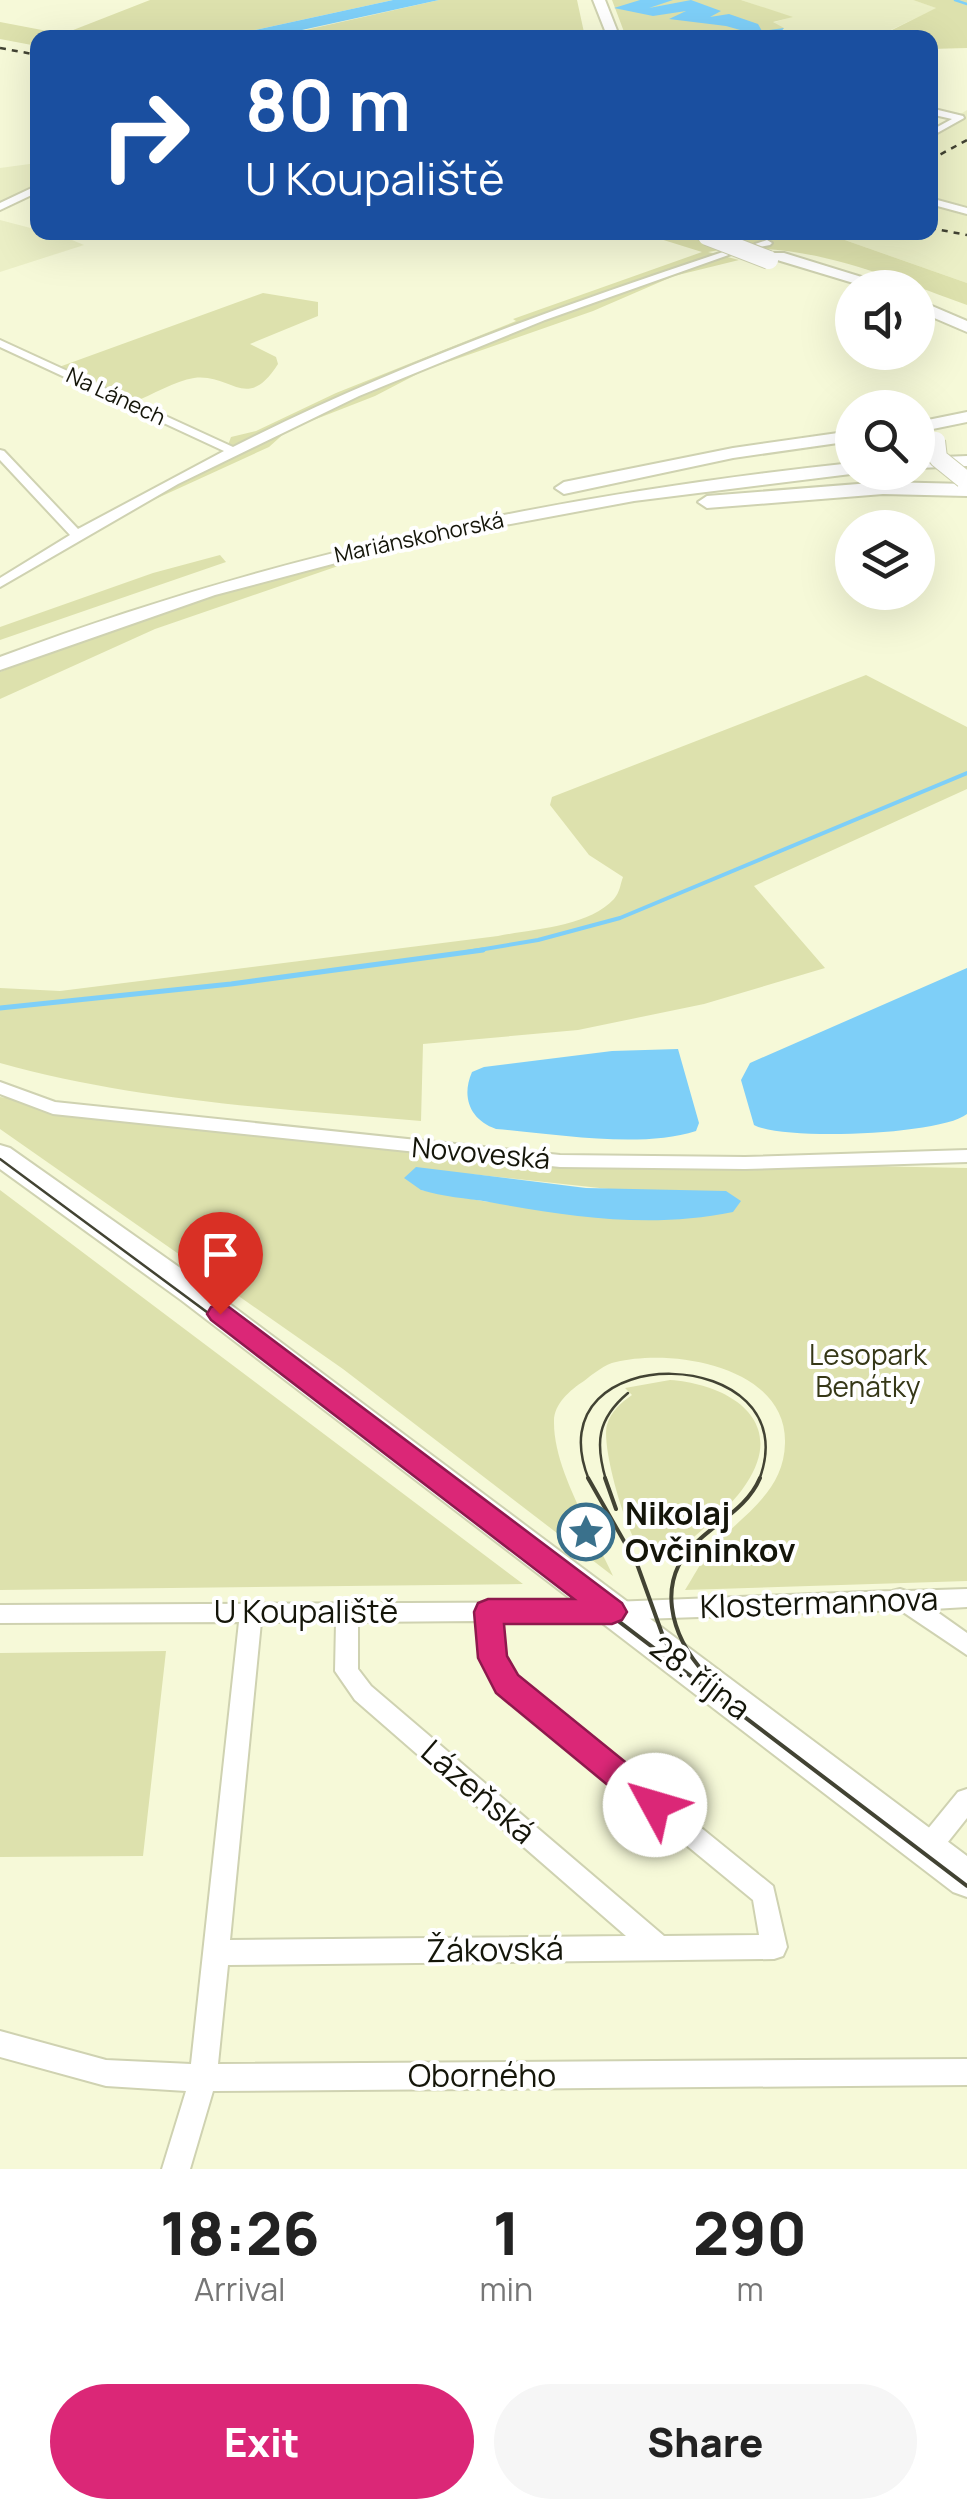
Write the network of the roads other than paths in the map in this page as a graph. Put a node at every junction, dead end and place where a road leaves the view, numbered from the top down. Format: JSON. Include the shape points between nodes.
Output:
{"nodes":[{"id":1,"x":586,"y":0,"type":"edge"},
{"id":2,"x":600,"y":0,"type":"edge"},
{"id":3,"x":601,"y":20,"type":"junction"},
{"id":4,"x":600,"y":30,"type":"edge"},
{"id":5,"x":609,"y":30,"type":"edge"},
{"id":6,"x":938,"y":113,"type":"edge"},
{"id":7,"x":938,"y":130,"type":"edge"},
{"id":8,"x":30,"y":192,"type":"edge"},
{"id":9,"x":938,"y":204,"type":"edge"},
{"id":10,"x":0,"y":207,"type":"edge"},
{"id":11,"x":967,"y":210,"type":"edge"},
{"id":12,"x":727,"y":240,"type":"edge"},
{"id":13,"x":739,"y":240,"type":"edge"},
{"id":14,"x":769,"y":251,"type":"junction"},
{"id":15,"x":732,"y":252,"type":"dead end"},
{"id":16,"x":835,"y":271,"type":"edge"},
{"id":17,"x":835,"y":278,"type":"edge"},
{"id":18,"x":935,"y":303,"type":"edge"},
{"id":19,"x":935,"y":313,"type":"edge"},
{"id":20,"x":967,"y":316,"type":"edge"},
{"id":21,"x":967,"y":327,"type":"edge"},
{"id":22,"x":0,"y":344,"type":"edge"},
{"id":23,"x":967,"y":418,"type":"edge"},
{"id":24,"x":935,"y":424,"type":"edge"},
{"id":25,"x":835,"y":439,"type":"edge"},
{"id":26,"x":231,"y":450,"type":"junction"},
{"id":27,"x":967,"y":452,"type":"edge"},
{"id":28,"x":0,"y":453,"type":"edge"},
{"id":29,"x":935,"y":453,"type":"edge"},
{"id":30,"x":835,"y":462,"type":"edge"},
{"id":31,"x":935,"y":468,"type":"edge"},
{"id":32,"x":835,"y":471,"type":"edge"},
{"id":33,"x":966,"y":477,"type":"edge"},
{"id":34,"x":408,"y":531,"type":"junction"},
{"id":35,"x":76,"y":534,"type":"junction"},
{"id":36,"x":0,"y":583,"type":"edge"},
{"id":37,"x":0,"y":649,"type":"edge"},
{"id":38,"x":0,"y":664,"type":"edge"},
{"id":39,"x":0,"y":1088,"type":"edge"},
{"id":40,"x":0,"y":1155,"type":"edge"},
{"id":41,"x":967,"y":1156,"type":"edge"},
{"id":42,"x":900,"y":1598,"type":"junction"},
{"id":43,"x":967,"y":1598,"type":"edge"},
{"id":44,"x":251,"y":1612,"type":"junction"},
{"id":45,"x":347,"y":1612,"type":"junction"},
{"id":46,"x":488,"y":1612,"type":"junction"},
{"id":47,"x":612,"y":1612,"type":"junction"},
{"id":48,"x":0,"y":1614,"type":"edge"},
{"id":49,"x":967,"y":1645,"type":"edge"},
{"id":50,"x":967,"y":1800,"type":"edge"},
{"id":51,"x":927,"y":1849,"type":"junction"},
{"id":52,"x":967,"y":1880,"type":"edge"},
{"id":53,"x":659,"y":1948,"type":"junction"},
{"id":54,"x":216,"y":1953,"type":"junction"},
{"id":55,"x":0,"y":2044,"type":"edge"},
{"id":56,"x":967,"y":2072,"type":"edge"},
{"id":57,"x":204,"y":2078,"type":"junction"},
{"id":58,"x":176,"y":2169,"type":"edge"}],
"edges":[{"from":1,"to":3,"type":"main road"},
{"from":2,"to":3,"type":"main road"},
{"from":3,"to":4,"type":"main road"},
{"from":3,"to":5,"type":"main road"},
{"from":6,"to":7,"type":"street","via":[[960,118]]},
{"from":8,"to":10,"type":"street"},
{"from":9,"to":11,"type":"street"},
{"from":12,"to":14,"type":"main road","bridge":true},
{"from":13,"to":14,"type":"main road","bridge":true},
{"from":14,"to":16,"type":"main road"},
{"from":14,"to":17,"type":"main road"},
{"from":15,"to":26,"type":"street","via":[[371,386]]},
{"from":18,"to":20,"type":"main road"},
{"from":19,"to":21,"type":"main road"},
{"from":22,"to":26,"type":"street","name":"Na Lánech"},
{"from":23,"to":24,"type":"main road"},
{"from":23,"to":33,"type":"main road","bridge":true,"via":[[936,441],[938,458]]},
{"from":25,"to":34,"type":"main road","via":[[668,465],[450,512]]},
{"from":26,"to":35,"type":"street"},
{"from":27,"to":29,"type":"main road"},
{"from":28,"to":35,"type":"street"},
{"from":30,"to":34,"type":"main road","name":"Mariánskohorská","via":[[591,491]]},
{"from":31,"to":33,"type":"main road"},
{"from":32,"to":34,"type":"main road","name":"Mariánskohorská"},
{"from":33,"to":34,"type":"main road"},
{"from":34,"to":37,"type":"main road","name":"Mariánskohorská","via":[[200,581]]},
{"from":34,"to":38,"type":"main road","name":"Mariánskohorská","via":[[210,590]]},
{"from":35,"to":36,"type":"street"},
{"from":39,"to":41,"type":"street","name":"Novoveská","via":[[53,1108],[560,1161]]},
{"from":40,"to":47,"type":"main road","name":"28. října","via":[[192,1292]]},
{"from":42,"to":43,"type":"street","name":"Klostermannova"},
{"from":42,"to":47,"type":"street","name":"Klostermannova"},
{"from":42,"to":49,"type":"street"},
{"from":44,"to":45,"type":"street","name":"U Koupaliště"},
{"from":44,"to":48,"type":"street","name":"U Koupaliště"},
{"from":44,"to":54,"type":"street"},
{"from":45,"to":46,"type":"street","name":"U Koupaliště"},
{"from":45,"to":53,"type":"street","name":"Lázeňská","via":[[347,1671],[363,1693]]},
{"from":46,"to":47,"type":"street","name":"U Koupaliště"},
{"from":46,"to":53,"type":"street","name":"Žákovská","via":[[492,1658],[507,1684],[764,1894],[774,1947]]},
{"from":47,"to":51,"type":"main road","name":"28. října"},
{"from":50,"to":51,"type":"street"},
{"from":51,"to":52,"type":"main road","name":"28. října"},
{"from":53,"to":54,"type":"street","name":"Žákovská"},
{"from":54,"to":57,"type":"street"},
{"from":55,"to":57,"type":"street","name":"Oborného","via":[[106,2073]]},
{"from":56,"to":57,"type":"street","name":"Oborného"},
{"from":57,"to":58,"type":"street"}]}
